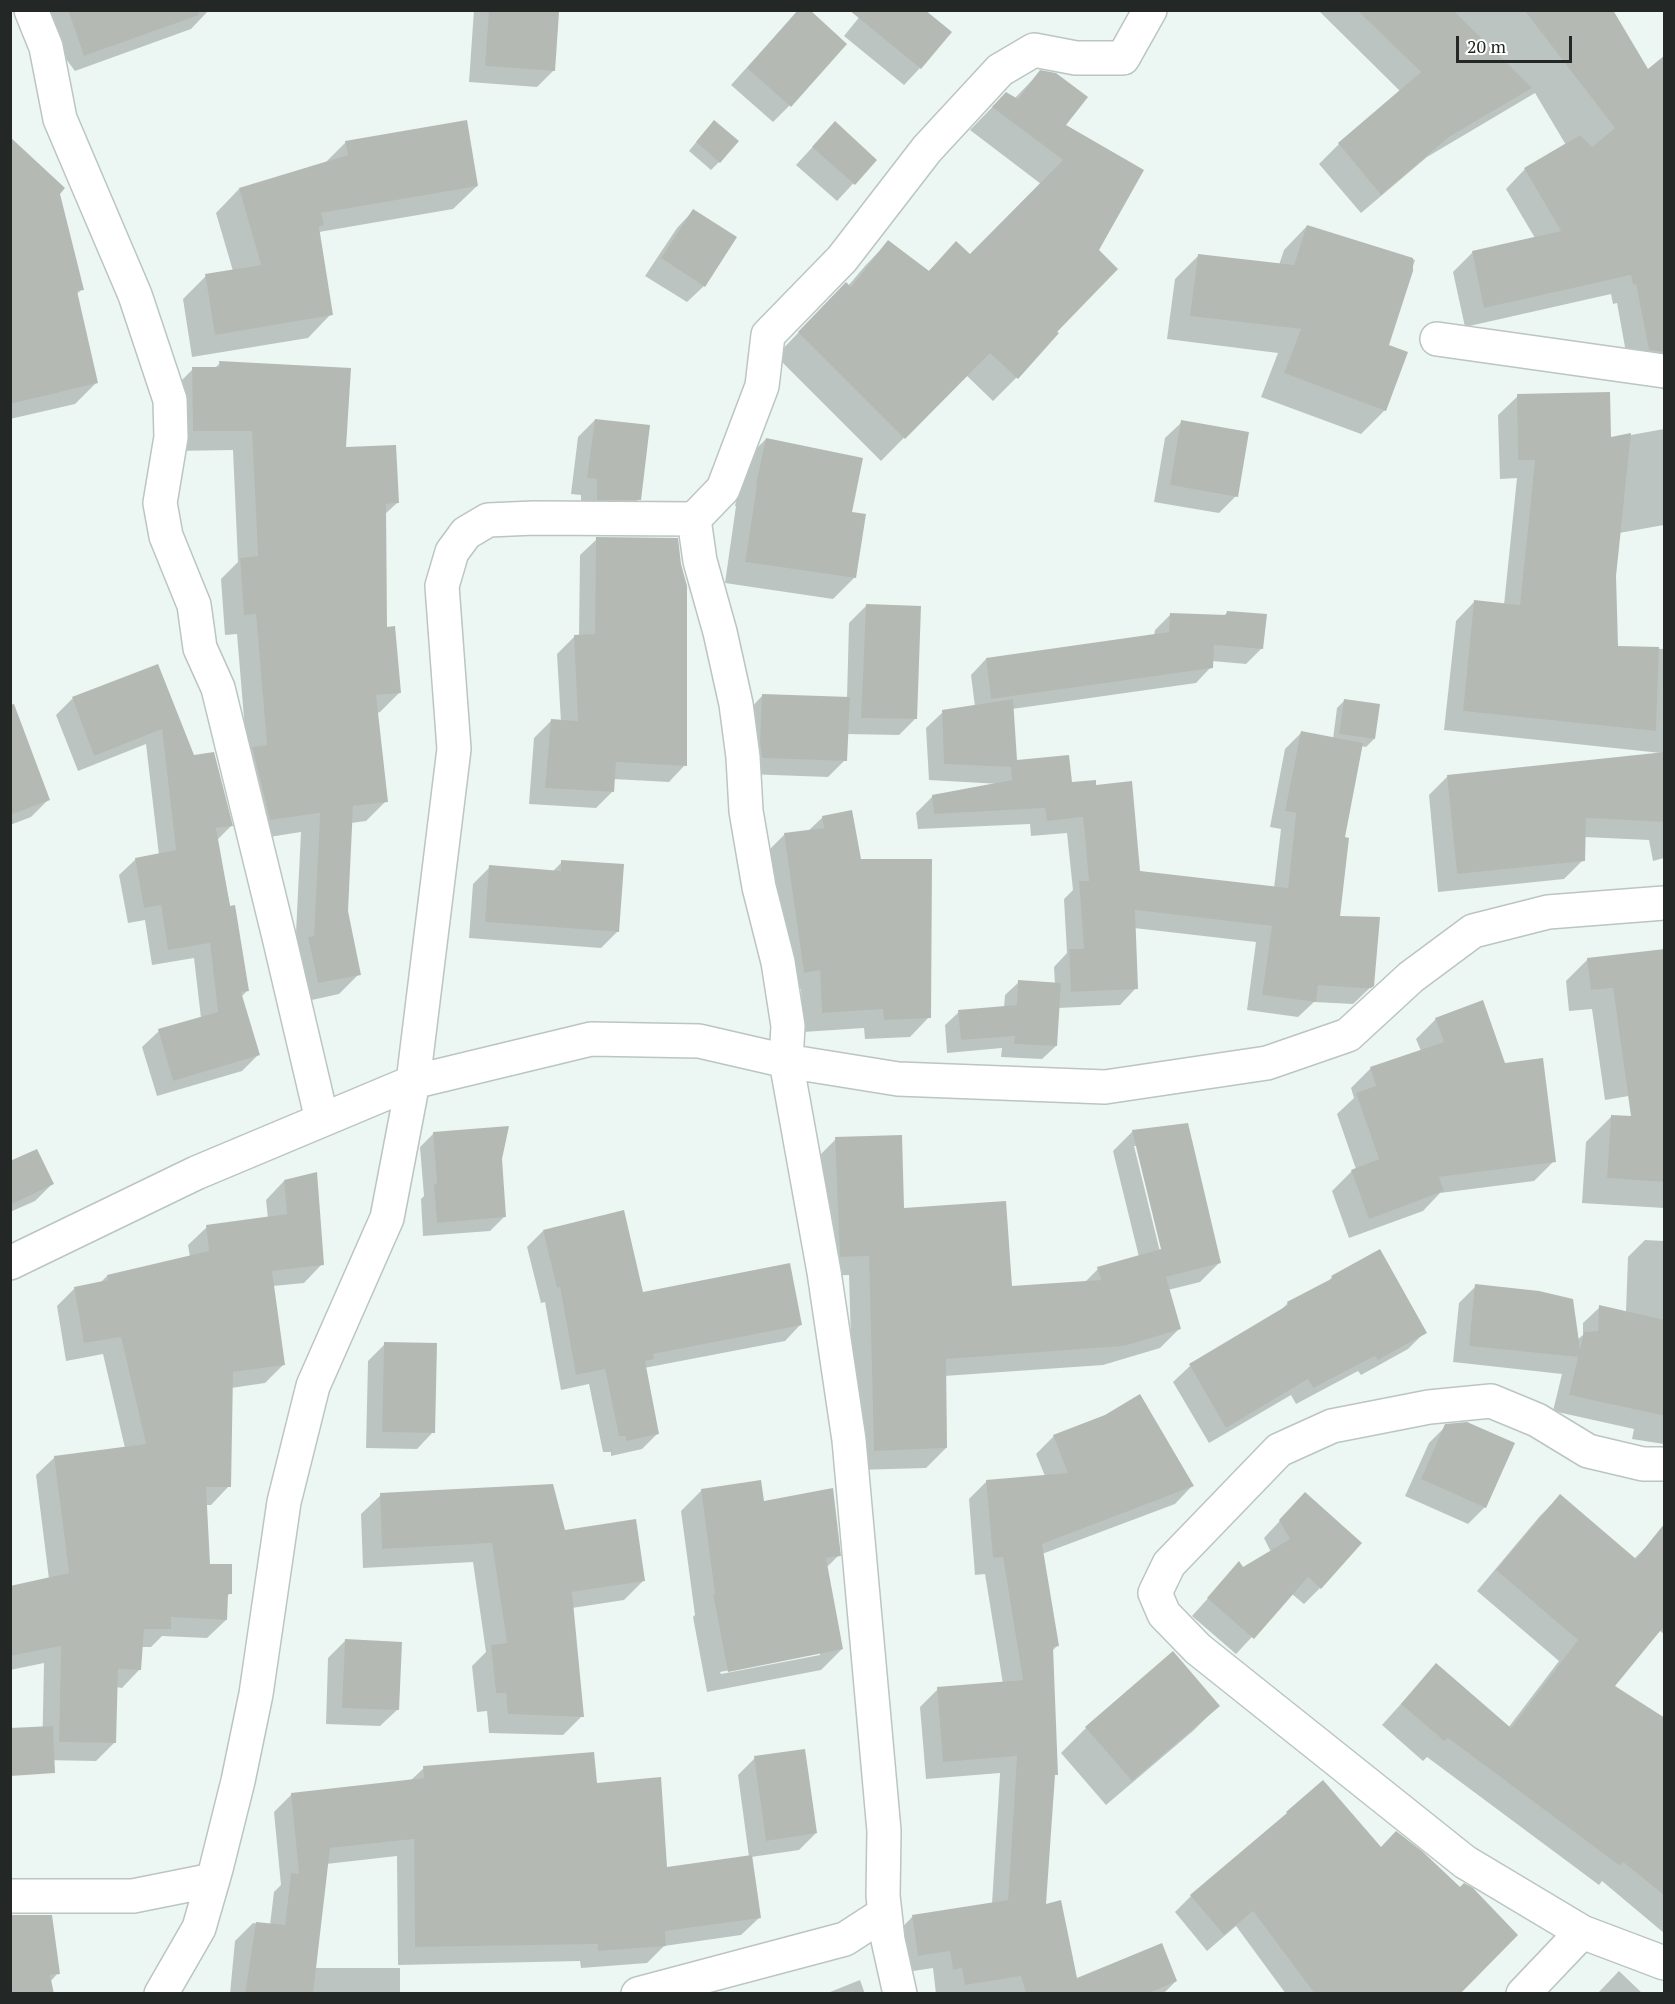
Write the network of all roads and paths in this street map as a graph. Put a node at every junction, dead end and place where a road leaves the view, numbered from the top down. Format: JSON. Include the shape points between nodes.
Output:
{"nodes":[{"id":1,"x":31,"y":10,"type":"edge"},
{"id":2,"x":1150,"y":10,"type":"edge"},
{"id":3,"x":1437,"y":339,"type":"dead end"},
{"id":4,"x":1665,"y":371,"type":"edge"},
{"id":5,"x":694,"y":519,"type":"junction"},
{"id":6,"x":1665,"y":903,"type":"edge"},
{"id":7,"x":786,"y":1060,"type":"junction"},
{"id":8,"x":413,"y":1082,"type":"junction"},
{"id":9,"x":322,"y":1120,"type":"junction"},
{"id":10,"x":10,"y":1263,"type":"edge"},
{"id":11,"x":1665,"y":1464,"type":"edge"},
{"id":12,"x":213,"y":1881,"type":"junction"},
{"id":13,"x":10,"y":1896,"type":"edge"},
{"id":14,"x":885,"y":1913,"type":"junction"},
{"id":15,"x":1582,"y":1932,"type":"junction"},
{"id":16,"x":1665,"y":1963,"type":"edge"},
{"id":17,"x":161,"y":1994,"type":"edge"},
{"id":18,"x":638,"y":1994,"type":"edge"},
{"id":19,"x":900,"y":1994,"type":"edge"},
{"id":20,"x":1524,"y":1994,"type":"edge"}],
"edges":[{"from":1,"to":9,"type":"street","via":[[46,47],[60,119],[135,295],[170,400],[171,436],[160,503],[166,536],[194,605],[200,648],[218,688]]},
{"from":2,"to":5,"type":"street","via":[[1122,58],[1076,58],[1034,50],[1000,70],[927,149],[842,259],[768,335],[762,386],[723,489]]},
{"from":3,"to":4,"type":"street"},
{"from":5,"to":7,"type":"street","via":[[700,561],[736,704],[746,811],[788,1026]]},
{"from":5,"to":8,"type":"street","via":[[488,520],[466,533],[452,552],[442,586],[454,749]]},
{"from":6,"to":7,"type":"street","via":[[1548,912],[1473,931],[1411,977],[1348,1035],[1267,1063],[1106,1087],[898,1079]]},
{"from":7,"to":8,"type":"street","via":[[699,1041],[591,1040]]},
{"from":7,"to":14,"type":"street","via":[[849,1440],[884,1831]]},
{"from":8,"to":9,"type":"street"},
{"from":8,"to":12,"type":"street","via":[[387,1218],[313,1386],[285,1502],[241,1770]]},
{"from":9,"to":10,"type":"street","via":[[196,1173]]},
{"from":11,"to":15,"type":"street","via":[[1642,1464],[1588,1450],[1537,1420],[1491,1401],[1429,1407],[1332,1426],[1279,1450],[1169,1564],[1155,1593],[1164,1614],[1198,1649],[1465,1862]]},
{"from":12,"to":13,"type":"street","via":[[133,1896]]},
{"from":12,"to":17,"type":"street","via":[[199,1928]]},
{"from":14,"to":18,"type":"street","via":[[845,1940]]},
{"from":14,"to":19,"type":"street"},
{"from":15,"to":16,"type":"street"},
{"from":15,"to":20,"type":"street"}]}
